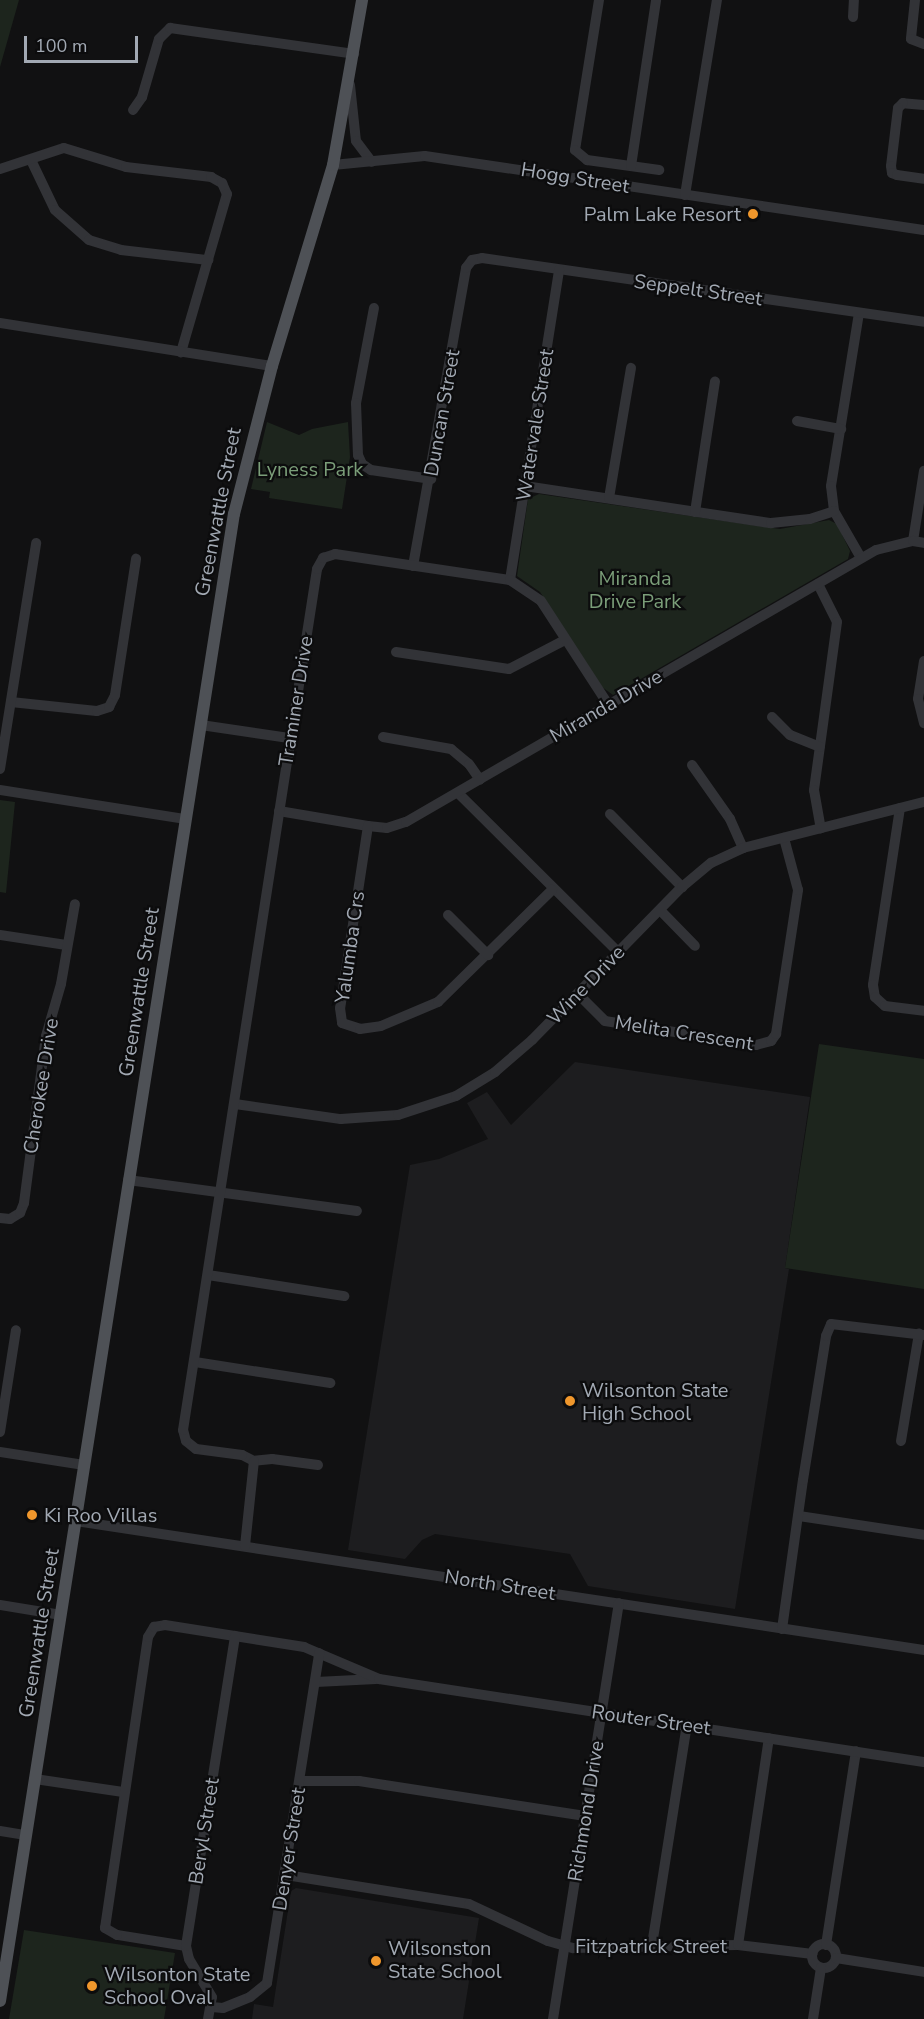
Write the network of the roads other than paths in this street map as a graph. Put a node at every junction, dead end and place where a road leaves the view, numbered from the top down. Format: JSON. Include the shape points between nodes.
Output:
{"nodes":[{"id":1,"x":362,"y":0,"type":"edge"},
{"id":2,"x":599,"y":0,"type":"edge"},
{"id":3,"x":656,"y":0,"type":"edge"},
{"id":4,"x":717,"y":0,"type":"edge"},
{"id":5,"x":854,"y":0,"type":"edge"},
{"id":6,"x":915,"y":0,"type":"edge"},
{"id":7,"x":853,"y":17,"type":"dead end"},
{"id":8,"x":924,"y":44,"type":"edge"},
{"id":9,"x":354,"y":54,"type":"junction"},
{"id":10,"x":350,"y":83,"type":"junction"},
{"id":11,"x":924,"y":105,"type":"edge"},
{"id":12,"x":133,"y":110,"type":"dead end"},
{"id":13,"x":31,"y":159,"type":"junction"},
{"id":14,"x":372,"y":162,"type":"junction"},
{"id":15,"x":333,"y":165,"type":"junction"},
{"id":16,"x":631,"y":166,"type":"junction"},
{"id":17,"x":0,"y":170,"type":"edge"},
{"id":18,"x":659,"y":170,"type":"dead end"},
{"id":19,"x":924,"y":179,"type":"edge"},
{"id":20,"x":685,"y":195,"type":"junction"},
{"id":21,"x":924,"y":230,"type":"edge"},
{"id":22,"x":208,"y":260,"type":"junction"},
{"id":23,"x":472,"y":260,"type":"joint"},
{"id":24,"x":559,"y":270,"type":"junction"},
{"id":25,"x":374,"y":308,"type":"dead end"},
{"id":26,"x":859,"y":313,"type":"junction"},
{"id":27,"x":924,"y":322,"type":"edge"},
{"id":28,"x":0,"y":323,"type":"edge"},
{"id":29,"x":181,"y":352,"type":"junction"},
{"id":30,"x":272,"y":366,"type":"junction"},
{"id":31,"x":631,"y":368,"type":"dead end"},
{"id":32,"x":715,"y":382,"type":"dead end"},
{"id":33,"x":797,"y":421,"type":"dead end"},
{"id":34,"x":841,"y":429,"type":"junction"},
{"id":35,"x":924,"y":471,"type":"edge"},
{"id":36,"x":431,"y":479,"type":"junction"},
{"id":37,"x":525,"y":486,"type":"junction"},
{"id":38,"x":609,"y":498,"type":"junction"},
{"id":39,"x":834,"y":511,"type":"junction"},
{"id":40,"x":695,"y":512,"type":"junction"},
{"id":41,"x":918,"y":542,"type":"edge"},
{"id":42,"x":36,"y":543,"type":"dead end"},
{"id":43,"x":861,"y":558,"type":"junction"},
{"id":44,"x":136,"y":559,"type":"dead end"},
{"id":45,"x":413,"y":566,"type":"junction"},
{"id":46,"x":510,"y":580,"type":"junction"},
{"id":47,"x":818,"y":584,"type":"junction"},
{"id":48,"x":565,"y":640,"type":"junction"},
{"id":49,"x":396,"y":652,"type":"dead end"},
{"id":50,"x":924,"y":661,"type":"edge"},
{"id":51,"x":11,"y":702,"type":"junction"},
{"id":52,"x":608,"y":704,"type":"junction"},
{"id":53,"x":772,"y":717,"type":"dead end"},
{"id":54,"x":924,"y":723,"type":"edge"},
{"id":55,"x":201,"y":724,"type":"junction"},
{"id":56,"x":383,"y":737,"type":"dead end"},
{"id":57,"x":289,"y":738,"type":"junction"},
{"id":58,"x":820,"y":747,"type":"junction"},
{"id":59,"x":692,"y":765,"type":"dead end"},
{"id":60,"x":0,"y":769,"type":"edge"},
{"id":61,"x":480,"y":780,"type":"junction"},
{"id":62,"x":0,"y":790,"type":"edge"},
{"id":63,"x":458,"y":793,"type":"junction"},
{"id":64,"x":924,"y":802,"type":"edge"},
{"id":65,"x":900,"y":808,"type":"junction"},
{"id":66,"x":279,"y":811,"type":"junction"},
{"id":67,"x":610,"y":814,"type":"dead end"},
{"id":68,"x":186,"y":819,"type":"junction"},
{"id":69,"x":368,"y":826,"type":"junction"},
{"id":70,"x":821,"y":828,"type":"junction"},
{"id":71,"x":783,"y":838,"type":"junction"},
{"id":72,"x":743,"y":848,"type":"junction"},
{"id":73,"x":682,"y":887,"type":"junction"},
{"id":74,"x":552,"y":890,"type":"junction"},
{"id":75,"x":75,"y":904,"type":"dead end"},
{"id":76,"x":660,"y":910,"type":"junction"},
{"id":77,"x":448,"y":915,"type":"dead end"},
{"id":78,"x":0,"y":935,"type":"edge"},
{"id":79,"x":66,"y":945,"type":"junction"},
{"id":80,"x":695,"y":946,"type":"dead end"},
{"id":81,"x":618,"y":952,"type":"junction"},
{"id":82,"x":488,"y":956,"type":"junction"},
{"id":83,"x":578,"y":994,"type":"junction"},
{"id":84,"x":924,"y":1011,"type":"edge"},
{"id":85,"x":235,"y":1104,"type":"junction"},
{"id":86,"x":128,"y":1180,"type":"junction"},
{"id":87,"x":220,"y":1192,"type":"junction"},
{"id":88,"x":357,"y":1211,"type":"dead end"},
{"id":89,"x":0,"y":1218,"type":"edge"},
{"id":90,"x":208,"y":1275,"type":"junction"},
{"id":91,"x":344,"y":1296,"type":"dead end"},
{"id":92,"x":15,"y":1330,"type":"dead end"},
{"id":93,"x":921,"y":1335,"type":"edge"},
{"id":94,"x":195,"y":1362,"type":"junction"},
{"id":95,"x":330,"y":1383,"type":"dead end"},
{"id":96,"x":0,"y":1432,"type":"edge"},
{"id":97,"x":901,"y":1441,"type":"dead end"},
{"id":98,"x":0,"y":1452,"type":"edge"},
{"id":99,"x":254,"y":1461,"type":"junction"},
{"id":100,"x":84,"y":1465,"type":"junction"},
{"id":101,"x":318,"y":1465,"type":"dead end"},
{"id":102,"x":799,"y":1516,"type":"junction"},
{"id":103,"x":76,"y":1521,"type":"junction"},
{"id":104,"x":924,"y":1535,"type":"edge"},
{"id":105,"x":245,"y":1546,"type":"junction"},
{"id":106,"x":619,"y":1603,"type":"junction"},
{"id":107,"x":0,"y":1605,"type":"edge"},
{"id":108,"x":61,"y":1615,"type":"junction"},
{"id":109,"x":782,"y":1629,"type":"junction"},
{"id":110,"x":235,"y":1636,"type":"junction"},
{"id":111,"x":924,"y":1650,"type":"edge"},
{"id":112,"x":320,"y":1653,"type":"junction"},
{"id":113,"x":379,"y":1679,"type":"junction"},
{"id":114,"x":316,"y":1682,"type":"junction"},
{"id":115,"x":602,"y":1713,"type":"junction"},
{"id":116,"x":687,"y":1725,"type":"junction"},
{"id":117,"x":769,"y":1738,"type":"junction"},
{"id":118,"x":856,"y":1750,"type":"junction"},
{"id":119,"x":924,"y":1762,"type":"edge"},
{"id":120,"x":35,"y":1779,"type":"junction"},
{"id":121,"x":300,"y":1781,"type":"junction"},
{"id":122,"x":123,"y":1792,"type":"junction"},
{"id":123,"x":585,"y":1816,"type":"junction"},
{"id":124,"x":0,"y":1831,"type":"edge"},
{"id":125,"x":26,"y":1835,"type":"junction"},
{"id":126,"x":286,"y":1875,"type":"junction"},
{"id":127,"x":652,"y":1945,"type":"junction"},
{"id":128,"x":738,"y":1945,"type":"junction"},
{"id":129,"x":826,"y":1945,"type":"junction"},
{"id":130,"x":186,"y":1946,"type":"junction"},
{"id":131,"x":565,"y":1946,"type":"junction"},
{"id":132,"x":812,"y":1954,"type":"junction"},
{"id":133,"x":836,"y":1958,"type":"junction"},
{"id":134,"x":821,"y":1968,"type":"junction"},
{"id":135,"x":924,"y":1972,"type":"edge"},
{"id":136,"x":0,"y":2001,"type":"edge"},
{"id":137,"x":212,"y":2007,"type":"junction"},
{"id":138,"x":208,"y":2019,"type":"edge"},
{"id":139,"x":553,"y":2019,"type":"edge"},
{"id":140,"x":813,"y":2019,"type":"edge"}],
"edges":[{"from":1,"to":9,"type":"main road","name":"Greenwattle Street"},
{"from":2,"to":16,"type":"street","via":[[574,146],[578,154]]},
{"from":3,"to":16,"type":"street"},
{"from":4,"to":20,"type":"street"},
{"from":5,"to":7,"type":"street"},
{"from":6,"to":8,"type":"street","via":[[911,39]]},
{"from":9,"to":10,"type":"main road","name":"Greenwattle Street"},
{"from":9,"to":12,"type":"street","via":[[170,28],[159,39],[142,97]]},
{"from":10,"to":14,"type":"street","via":[[356,141]]},
{"from":10,"to":15,"type":"main road","name":"Greenwattle Street"},
{"from":11,"to":19,"type":"street","via":[[903,103],[898,108],[892,173]]},
{"from":13,"to":17,"type":"street"},
{"from":13,"to":22,"type":"street","via":[[55,210],[89,240],[122,250]]},
{"from":13,"to":22,"type":"street","via":[[64,148],[126,167],[217,179],[227,194]]},
{"from":14,"to":15,"type":"street","name":"Hogg Street"},
{"from":14,"to":20,"type":"street","name":"Hogg Street","via":[[425,156]]},
{"from":15,"to":30,"type":"main road","name":"Greenwattle Street"},
{"from":16,"to":18,"type":"street"},
{"from":20,"to":21,"type":"street","name":"Hogg Street"},
{"from":22,"to":29,"type":"street"},
{"from":23,"to":24,"type":"street","name":"Seppelt Street","via":[[482,258]]},
{"from":23,"to":36,"type":"street","name":"Duncan Street","via":[[466,268]]},
{"from":24,"to":26,"type":"street","name":"Seppelt Street"},
{"from":24,"to":37,"type":"street","name":"Watervale Street"},
{"from":25,"to":36,"type":"street","via":[[356,404],[358,455],[371,470]]},
{"from":26,"to":27,"type":"street","name":"Seppelt Street"},
{"from":26,"to":34,"type":"street"},
{"from":28,"to":29,"type":"street"},
{"from":29,"to":30,"type":"street"},
{"from":30,"to":55,"type":"main road","name":"Greenwattle Street","via":[[234,514]]},
{"from":31,"to":38,"type":"street"},
{"from":32,"to":40,"type":"street"},
{"from":33,"to":34,"type":"street"},
{"from":34,"to":39,"type":"street","via":[[831,486]]},
{"from":35,"to":41,"type":"street"},
{"from":36,"to":45,"type":"street","name":"Duncan Street"},
{"from":37,"to":38,"type":"street"},
{"from":37,"to":46,"type":"street","name":"Watervale Street"},
{"from":38,"to":40,"type":"street"},
{"from":39,"to":40,"type":"street","via":[[810,519],[771,523]]},
{"from":39,"to":43,"type":"street"},
{"from":41,"to":43,"type":"street","name":"Miranda Drive","via":[[876,550]]},
{"from":42,"to":51,"type":"street"},
{"from":43,"to":47,"type":"street","name":"Miranda Drive"},
{"from":44,"to":51,"type":"street","via":[[115,695],[109,707],[97,711]]},
{"from":45,"to":46,"type":"street","name":"Traminer Drive"},
{"from":45,"to":57,"type":"street","name":"Traminer Drive","via":[[334,554],[323,558],[317,569]]},
{"from":46,"to":48,"type":"street","name":"Traminer Drive","via":[[541,601]]},
{"from":47,"to":52,"type":"street","name":"Miranda Drive"},
{"from":47,"to":58,"type":"street","via":[[837,622]]},
{"from":48,"to":49,"type":"street","via":[[509,669]]},
{"from":48,"to":52,"type":"street","name":"Traminer Drive"},
{"from":50,"to":54,"type":"street","via":[[918,699]]},
{"from":51,"to":60,"type":"street"},
{"from":52,"to":61,"type":"street","name":"Miranda Drive"},
{"from":53,"to":58,"type":"street","via":[[790,735]]},
{"from":55,"to":57,"type":"street"},
{"from":55,"to":68,"type":"main road","name":"Greenwattle Street"},
{"from":56,"to":61,"type":"street","via":[[451,749]]},
{"from":57,"to":66,"type":"street","name":"Traminer Drive"},
{"from":58,"to":70,"type":"street","via":[[814,790]]},
{"from":59,"to":72,"type":"street","via":[[730,819]]},
{"from":61,"to":63,"type":"street","name":"Miranda Drive"},
{"from":62,"to":68,"type":"street"},
{"from":63,"to":69,"type":"street","name":"Miranda Drive","via":[[406,822],[387,828]]},
{"from":63,"to":74,"type":"street"},
{"from":64,"to":65,"type":"street","name":"Wine Drive"},
{"from":65,"to":70,"type":"street","name":"Wine Drive"},
{"from":65,"to":84,"type":"street","via":[[873,985],[875,997],[885,1006]]},
{"from":66,"to":69,"type":"street","name":"Miranda Drive"},
{"from":66,"to":85,"type":"street","name":"Traminer Drive"},
{"from":67,"to":73,"type":"street"},
{"from":68,"to":86,"type":"main road","name":"Greenwattle Street"},
{"from":69,"to":82,"type":"street","name":"Yalumba Crs","via":[[340,1008],[342,1023],[360,1029],[418,1013],[453,990]]},
{"from":70,"to":71,"type":"street","name":"Wine Drive"},
{"from":71,"to":72,"type":"street","name":"Wine Drive"},
{"from":71,"to":83,"type":"street","name":"Melita Crescent","via":[[798,890],[776,1034],[771,1041],[756,1045],[611,1022],[596,1016]]},
{"from":72,"to":73,"type":"street","name":"Wine Drive","via":[[711,863]]},
{"from":73,"to":76,"type":"street","name":"Wine Drive"},
{"from":74,"to":81,"type":"street"},
{"from":74,"to":82,"type":"street","name":"Yalumba Crs"},
{"from":75,"to":79,"type":"street","name":"Cherokee Drive"},
{"from":76,"to":80,"type":"street"},
{"from":76,"to":81,"type":"street","name":"Wine Drive"},
{"from":77,"to":82,"type":"street"},
{"from":78,"to":79,"type":"street"},
{"from":79,"to":89,"type":"street","name":"Cherokee Drive","via":[[61,984],[46,1036],[24,1203],[20,1213],[10,1219]]},
{"from":81,"to":83,"type":"street","name":"Wine Drive"},
{"from":83,"to":85,"type":"street","name":"Wine Drive","via":[[495,1072],[456,1096],[398,1115],[341,1119]]},
{"from":85,"to":87,"type":"street","name":"Traminer Drive"},
{"from":86,"to":87,"type":"street"},
{"from":86,"to":100,"type":"main road","name":"Greenwattle Street"},
{"from":87,"to":88,"type":"street"},
{"from":87,"to":90,"type":"street","name":"Traminer Drive"},
{"from":90,"to":91,"type":"street"},
{"from":90,"to":94,"type":"street","name":"Traminer Drive"},
{"from":92,"to":96,"type":"street"},
{"from":93,"to":97,"type":"street"},
{"from":93,"to":102,"type":"street","via":[[831,1324]]},
{"from":94,"to":95,"type":"street"},
{"from":94,"to":99,"type":"street","name":"Traminer Drive","via":[[183,1430],[186,1441],[196,1449],[242,1455]]},
{"from":98,"to":100,"type":"street"},
{"from":99,"to":101,"type":"street","via":[[272,1459]]},
{"from":99,"to":105,"type":"street"},
{"from":100,"to":103,"type":"main road","name":"Greenwattle Street"},
{"from":102,"to":104,"type":"street"},
{"from":102,"to":109,"type":"street"},
{"from":103,"to":105,"type":"street","name":"North Street"},
{"from":103,"to":108,"type":"main road","name":"Greenwattle Street"},
{"from":105,"to":106,"type":"street","name":"North Street"},
{"from":106,"to":109,"type":"street","name":"North Street"},
{"from":106,"to":115,"type":"street","name":"Richmond Drive"},
{"from":107,"to":108,"type":"street"},
{"from":108,"to":120,"type":"main road","name":"Greenwattle Street"},
{"from":109,"to":111,"type":"street","name":"North Street"},
{"from":110,"to":112,"type":"street","name":"Router Street"},
{"from":110,"to":122,"type":"street","name":"Router Street","via":[[165,1625],[154,1627],[148,1637]]},
{"from":110,"to":130,"type":"street","name":"Beryl Street"},
{"from":112,"to":113,"type":"street","name":"Router Street"},
{"from":112,"to":114,"type":"street","name":"Denyer Street"},
{"from":113,"to":114,"type":"street","name":"Router Street"},
{"from":113,"to":115,"type":"street","name":"Router Street"},
{"from":114,"to":121,"type":"street","name":"Denyer Street"},
{"from":115,"to":116,"type":"street","name":"Router Street"},
{"from":115,"to":123,"type":"street","name":"Richmond Drive"},
{"from":116,"to":117,"type":"street","name":"Router Street"},
{"from":116,"to":127,"type":"street"},
{"from":117,"to":118,"type":"street","name":"Router Street"},
{"from":117,"to":128,"type":"street"},
{"from":118,"to":119,"type":"street","name":"Router Street"},
{"from":118,"to":129,"type":"street"},
{"from":120,"to":122,"type":"street"},
{"from":120,"to":125,"type":"main road","name":"Greenwattle Street"},
{"from":121,"to":123,"type":"street","via":[[359,1781]]},
{"from":121,"to":126,"type":"street","name":"Denyer Street"},
{"from":122,"to":130,"type":"street","via":[[105,1928],[117,1935]]},
{"from":123,"to":131,"type":"street","name":"Richmond Drive"},
{"from":124,"to":125,"type":"street"},
{"from":125,"to":136,"type":"main road","name":"Greenwattle Street"},
{"from":126,"to":131,"type":"street","name":"Fitzpatrick Street","via":[[469,1904]]},
{"from":126,"to":137,"type":"street","name":"Denyer Street","via":[[267,1983],[250,1997],[223,2008]]},
{"from":127,"to":128,"type":"street","name":"Fitzpatrick Street"},
{"from":127,"to":131,"type":"street","name":"Fitzpatrick Street"},
{"from":128,"to":132,"type":"street","name":"Fitzpatrick Street"},
{"from":129,"to":132,"type":"street","via":[[818,1946]]},
{"from":129,"to":133,"type":"street"},
{"from":130,"to":137,"type":"street","via":[[189,1959],[212,1996]]},
{"from":131,"to":139,"type":"street","name":"Richmond Drive"},
{"from":132,"to":134,"type":"street","via":[[814,1963]]},
{"from":133,"to":134,"type":"street","via":[[831,1966]]},
{"from":133,"to":135,"type":"street"},
{"from":134,"to":140,"type":"street"},
{"from":137,"to":138,"type":"street"}]}
